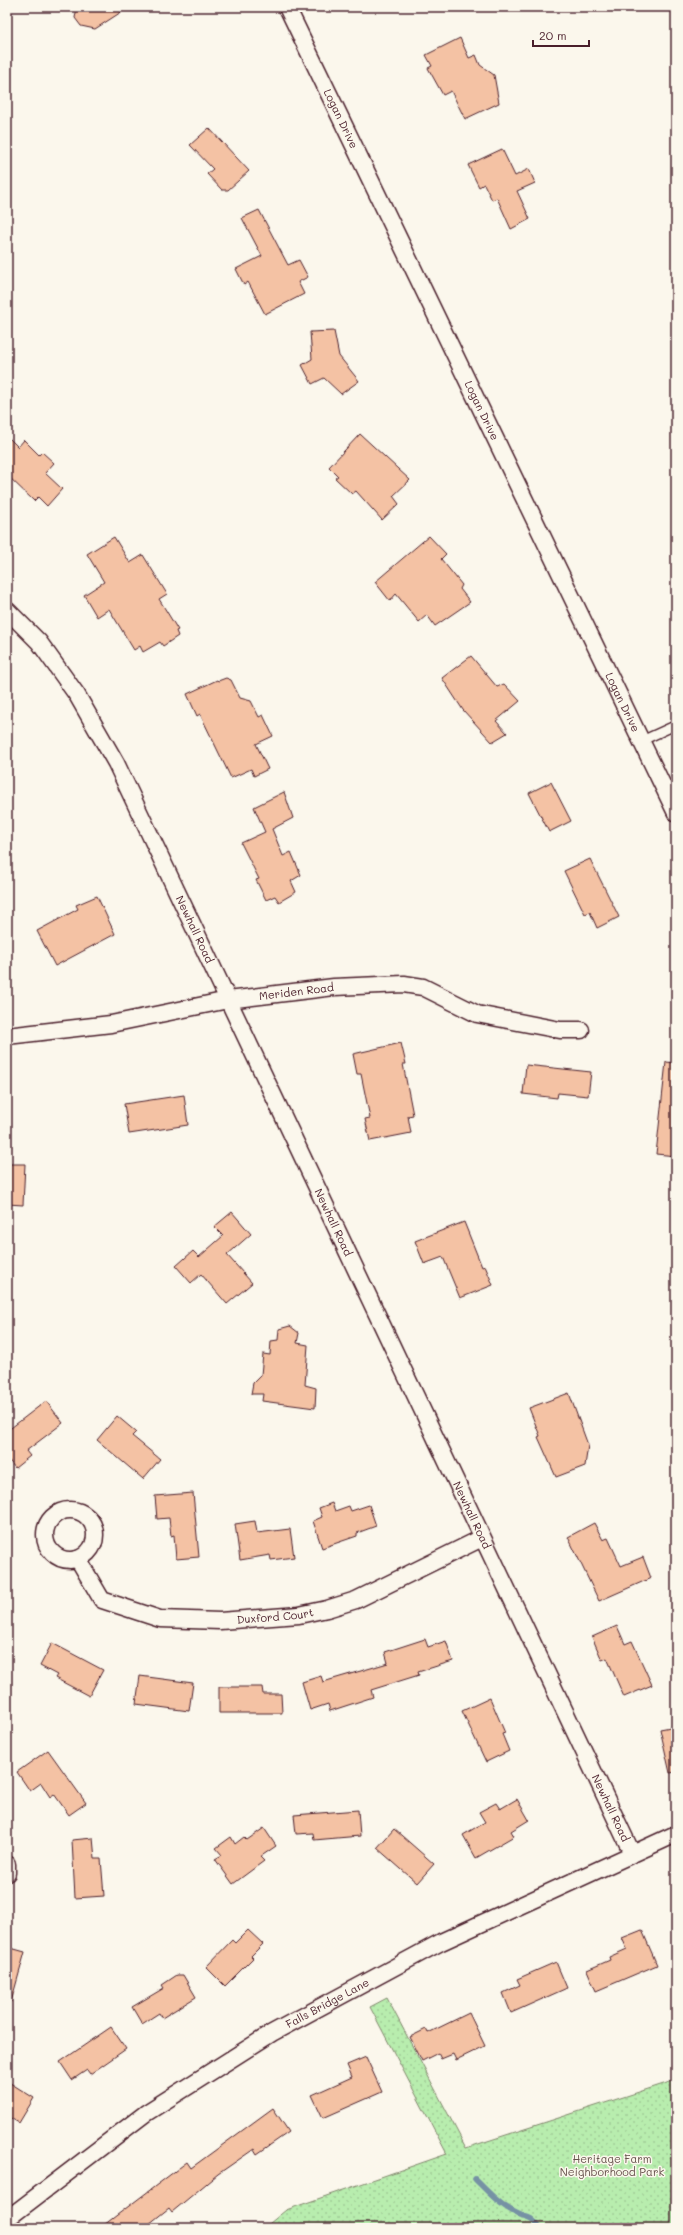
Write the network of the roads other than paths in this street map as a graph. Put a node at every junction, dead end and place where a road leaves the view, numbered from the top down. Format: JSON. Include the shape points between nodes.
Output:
{"nodes":[{"id":1,"x":287,"y":7,"type":"edge"},
{"id":2,"x":7,"y":610,"type":"edge"},
{"id":3,"x":676,"y":725,"type":"edge"},
{"id":4,"x":641,"y":742,"type":"junction"},
{"id":5,"x":676,"y":813,"type":"edge"},
{"id":6,"x":228,"y":1000,"type":"junction"},
{"id":7,"x":580,"y":1030,"type":"dead end"},
{"id":8,"x":7,"y":1036,"type":"edge"},
{"id":9,"x":482,"y":1538,"type":"junction"},
{"id":10,"x":78,"y":1559,"type":"dead end"},
{"id":11,"x":676,"y":1834,"type":"edge"},
{"id":12,"x":632,"y":1853,"type":"junction"},
{"id":13,"x":7,"y":1864,"type":"edge"},
{"id":14,"x":7,"y":1873,"type":"edge"},
{"id":15,"x":7,"y":2219,"type":"edge"}],
"edges":[{"from":1,"to":4,"type":"street","name":"Logan Drive"},
{"from":2,"to":6,"type":"street","name":"Newhall Road","via":[[39,642],[77,695],[116,763]]},
{"from":3,"to":4,"type":"lane"},
{"from":4,"to":5,"type":"street","name":"Logan Drive"},
{"from":6,"to":7,"type":"street","name":"Meriden Road","via":[[334,987],[404,984],[423,987],[477,1014],[560,1030]]},
{"from":6,"to":8,"type":"street","name":"Meriden Road","via":[[111,1024]]},
{"from":6,"to":9,"type":"street","name":"Newhall Road"},
{"from":9,"to":10,"type":"street","name":"Duxford Court","via":[[356,1600],[299,1615],[220,1621],[160,1619],[102,1600]]},
{"from":9,"to":12,"type":"street","name":"Newhall Road"},
{"from":11,"to":12,"type":"street","name":"Falls Bridge Lane"},
{"from":12,"to":15,"type":"street","name":"Falls Bridge Lane","via":[[441,1942],[272,2033],[146,2113]]},
{"from":13,"to":14,"type":"street"}]}
